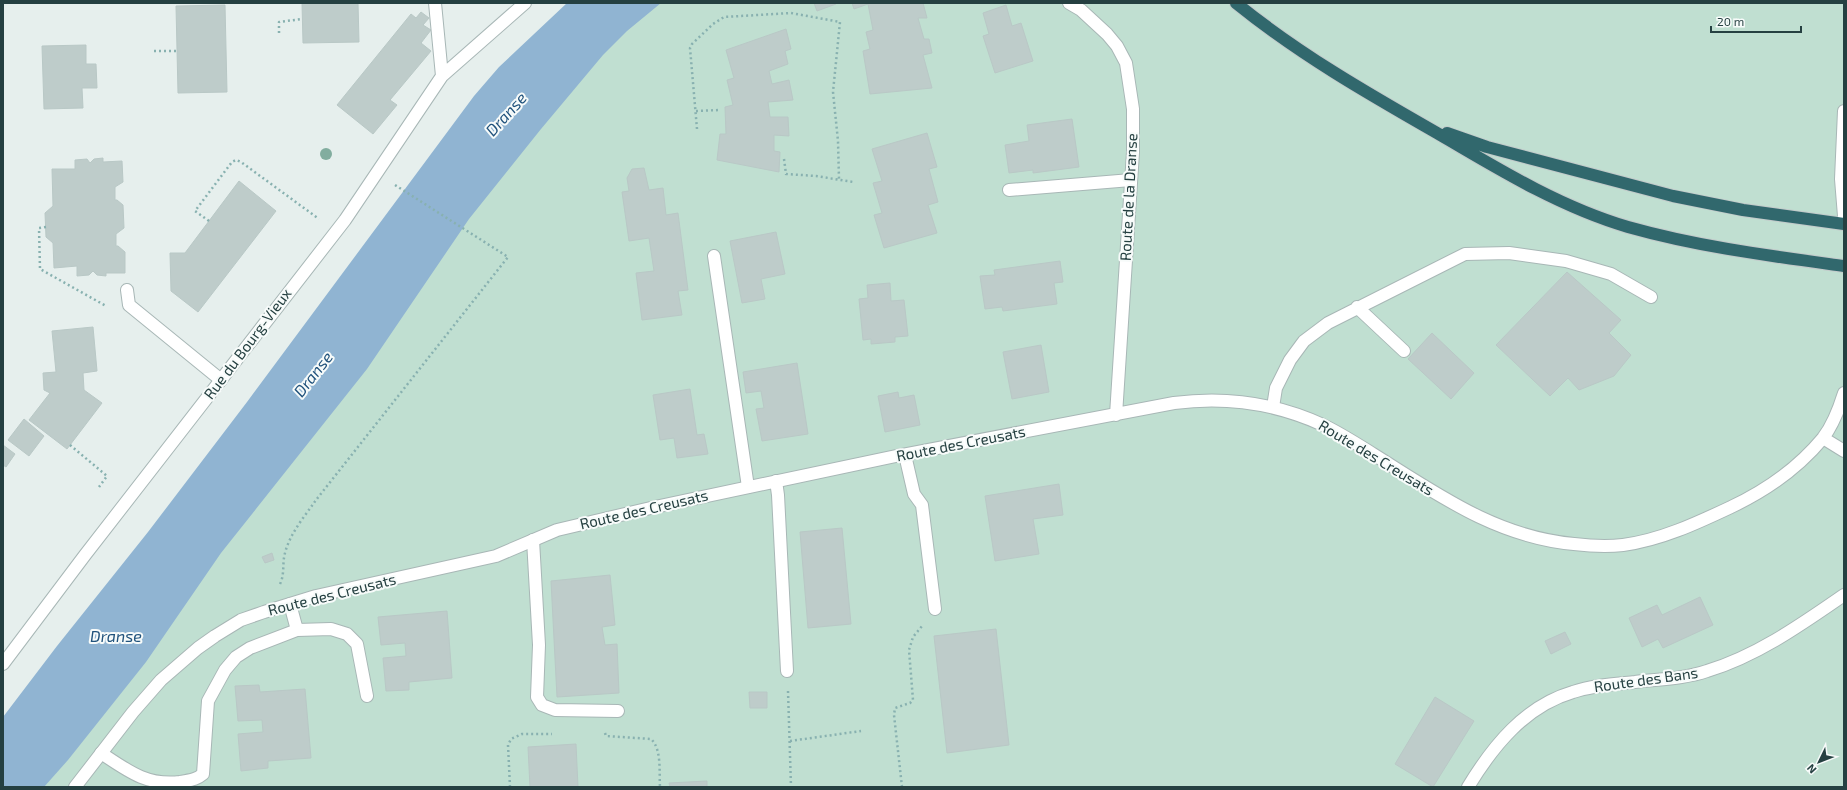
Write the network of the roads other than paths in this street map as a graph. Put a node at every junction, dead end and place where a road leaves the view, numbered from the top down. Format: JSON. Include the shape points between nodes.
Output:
{"nodes":[{"id":1,"x":435,"y":3,"type":"edge"},
{"id":2,"x":525,"y":3,"type":"edge"},
{"id":3,"x":1070,"y":3,"type":"edge"},
{"id":4,"x":1236,"y":3,"type":"edge"},
{"id":5,"x":442,"y":76,"type":"junction"},
{"id":6,"x":1844,"y":111,"type":"edge"},
{"id":7,"x":1410,"y":118,"type":"junction"},
{"id":8,"x":1131,"y":180,"type":"junction"},
{"id":9,"x":1008,"y":190,"type":"dead end"},
{"id":10,"x":1844,"y":216,"type":"edge"},
{"id":11,"x":1844,"y":224,"type":"edge"},
{"id":12,"x":714,"y":256,"type":"dead end"},
{"id":13,"x":1844,"y":266,"type":"edge"},
{"id":14,"x":127,"y":290,"type":"dead end"},
{"id":15,"x":1650,"y":297,"type":"dead end"},
{"id":16,"x":1357,"y":307,"type":"junction"},
{"id":17,"x":1404,"y":351,"type":"dead end"},
{"id":18,"x":222,"y":380,"type":"junction"},
{"id":19,"x":1844,"y":393,"type":"edge"},
{"id":20,"x":1273,"y":407,"type":"junction"},
{"id":21,"x":1116,"y":415,"type":"junction"},
{"id":22,"x":1823,"y":438,"type":"junction"},
{"id":23,"x":1844,"y":451,"type":"edge"},
{"id":24,"x":905,"y":455,"type":"junction"},
{"id":25,"x":776,"y":481,"type":"junction"},
{"id":26,"x":748,"y":487,"type":"junction"},
{"id":27,"x":534,"y":540,"type":"junction"},
{"id":28,"x":1844,"y":595,"type":"edge"},
{"id":29,"x":290,"y":604,"type":"junction"},
{"id":30,"x":935,"y":609,"type":"road end"},
{"id":31,"x":296,"y":630,"type":"junction"},
{"id":32,"x":3,"y":664,"type":"edge"},
{"id":33,"x":787,"y":671,"type":"road end"},
{"id":34,"x":367,"y":696,"type":"dead end"},
{"id":35,"x":618,"y":711,"type":"dead end"},
{"id":36,"x":101,"y":753,"type":"junction"},
{"id":37,"x":75,"y":787,"type":"edge"},
{"id":38,"x":1468,"y":787,"type":"edge"}],
"edges":[{"from":1,"to":5,"type":"street"},
{"from":2,"to":5,"type":"street","name":"Rue du Bourg-Vieux"},
{"from":3,"to":8,"type":"street","name":"Route de la Dranse","via":[[1106,34],[1117,46],[1126,63],[1133,109]]},
{"from":4,"to":7,"type":"highway","via":[[1324,67]]},
{"from":5,"to":18,"type":"street","name":"Rue du Bourg-Vieux","via":[[336,232]]},
{"from":6,"to":10,"type":"street","via":[[1841,179]]},
{"from":7,"to":11,"type":"highway","via":[[1487,147],[1673,196],[1743,210]]},
{"from":7,"to":13,"type":"highway","via":[[1558,200],[1627,226],[1714,247]]},
{"from":8,"to":9,"type":"street"},
{"from":8,"to":21,"type":"street","name":"Route de la Dranse"},
{"from":12,"to":26,"type":"street"},
{"from":14,"to":18,"type":"street","via":[[128,305]]},
{"from":15,"to":16,"type":"street","via":[[1611,274],[1566,261],[1509,253],[1465,254]]},
{"from":16,"to":17,"type":"street"},
{"from":16,"to":20,"type":"street","via":[[1328,323],[1304,341],[1290,360],[1276,388]]},
{"from":18,"to":32,"type":"street","name":"Rue du Bourg-Vieux"},
{"from":19,"to":22,"type":"street","name":"Route des Creusats","via":[[1837,414]]},
{"from":20,"to":21,"type":"street","name":"Route des Creusats","via":[[1240,400],[1197,400]]},
{"from":20,"to":22,"type":"street","name":"Route des Creusats","via":[[1323,425],[1486,522],[1535,538],[1596,546],[1621,546],[1650,540],[1724,510],[1781,477]]},
{"from":21,"to":24,"type":"street","name":"Route des Creusats"},
{"from":22,"to":23,"type":"street"},
{"from":24,"to":25,"type":"street","name":"Route des Creusats"},
{"from":24,"to":30,"type":"street","via":[[914,494],[922,505]]},
{"from":25,"to":26,"type":"street","name":"Route des Creusats"},
{"from":25,"to":33,"type":"street"},
{"from":26,"to":27,"type":"street","name":"Route des Creusats","via":[[557,530]]},
{"from":27,"to":29,"type":"street","name":"Route des Creusats","via":[[496,556]]},
{"from":27,"to":35,"type":"street","via":[[539,645],[537,696],[542,705],[555,710]]},
{"from":28,"to":38,"type":"street","name":"Route des Bans","via":[[1766,645],[1707,672],[1592,687],[1559,697],[1531,713],[1511,729],[1487,758]]},
{"from":29,"to":31,"type":"street"},
{"from":29,"to":36,"type":"street","name":"Route des Creusats","via":[[241,620],[198,648],[161,680]]},
{"from":31,"to":34,"type":"street","via":[[331,629],[347,634],[357,644]]},
{"from":31,"to":36,"type":"street","via":[[250,648],[236,657],[225,670],[208,701],[203,774],[197,779],[154,782],[135,775]]},
{"from":36,"to":37,"type":"street","name":"Route des Creusats"}]}
